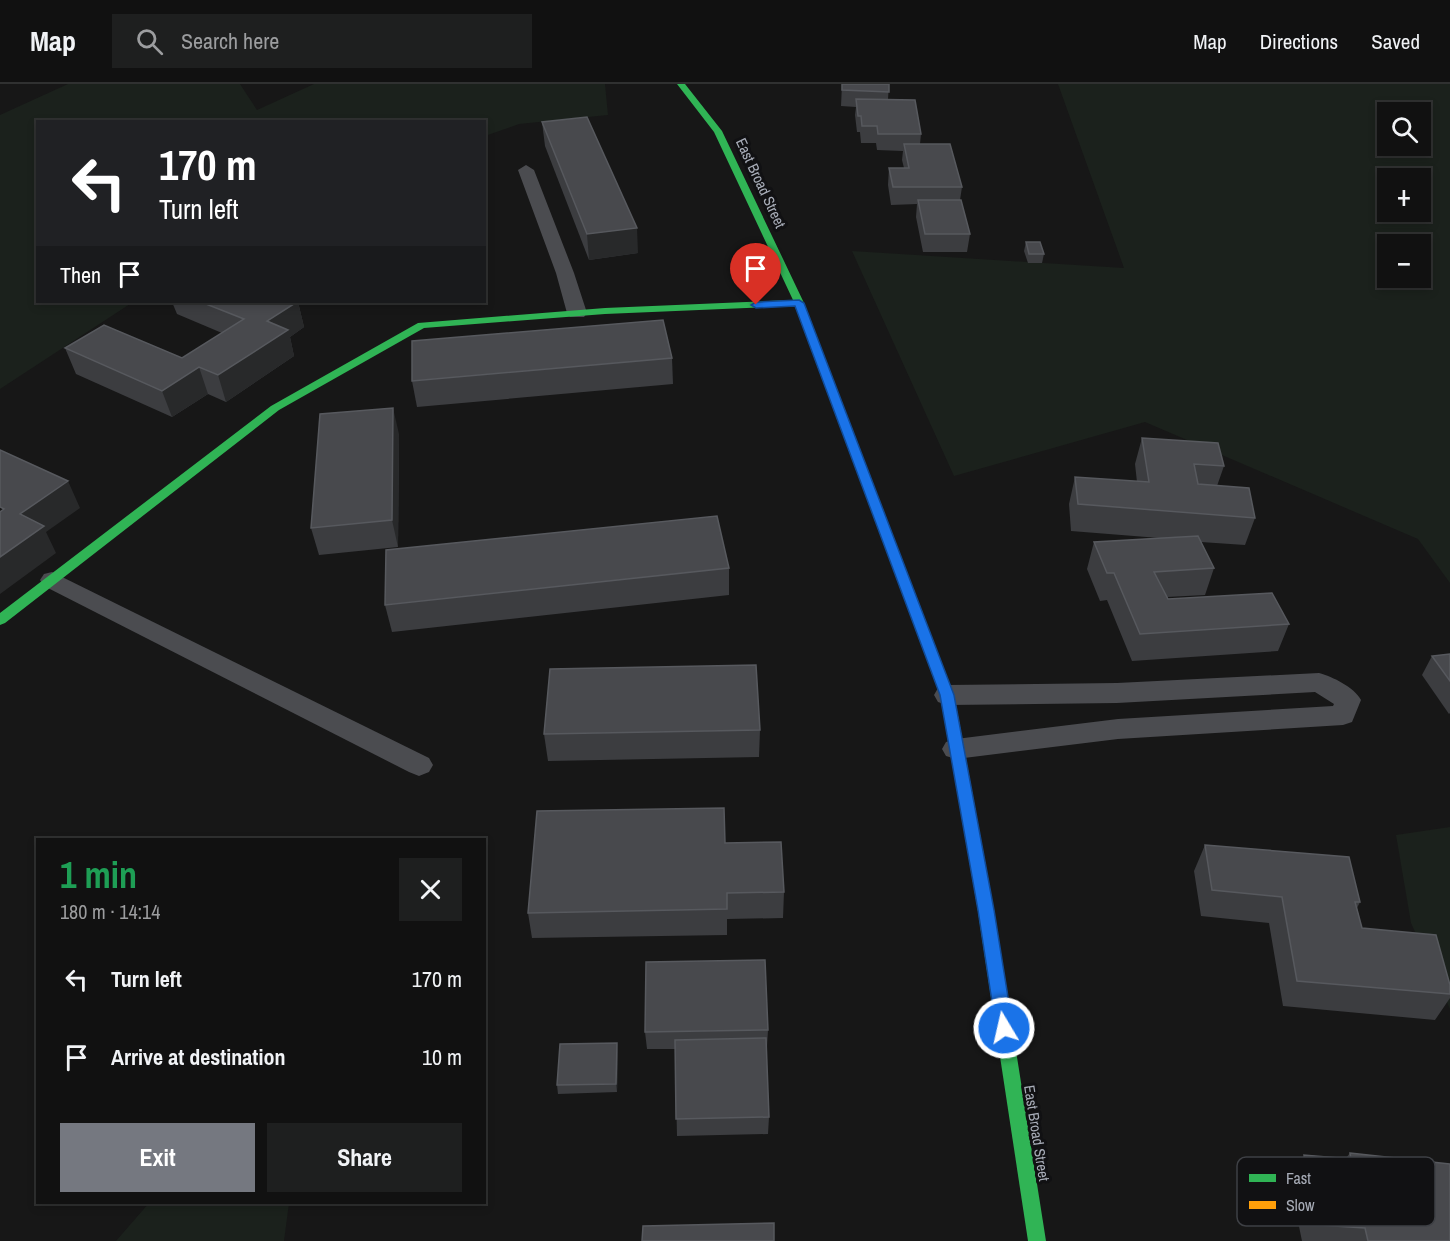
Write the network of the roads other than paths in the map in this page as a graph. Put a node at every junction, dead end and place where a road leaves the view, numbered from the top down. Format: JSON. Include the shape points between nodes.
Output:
{"nodes":[{"id":1,"x":681,"y":84,"type":"edge"},
{"id":2,"x":526,"y":170,"type":"dead end"},
{"id":3,"x":799,"y":303,"type":"junction"},
{"id":4,"x":577,"y":313,"type":"junction"},
{"id":5,"x":52,"y":580,"type":"junction"},
{"id":6,"x":0,"y":620,"type":"edge"},
{"id":7,"x":947,"y":695,"type":"junction"},
{"id":8,"x":956,"y":749,"type":"junction"},
{"id":9,"x":419,"y":765,"type":"dead end"},
{"id":10,"x":1037,"y":1241,"type":"edge"}],
"edges":[{"from":1,"to":3,"type":"main road","name":"East Broad Street","via":[[718,131]]},
{"from":2,"to":4,"type":"lane"},
{"from":3,"to":4,"type":"main road"},
{"from":3,"to":7,"type":"main road","name":"East Broad Street"},
{"from":4,"to":5,"type":"main road","via":[[422,325],[275,408]]},
{"from":5,"to":6,"type":"main road"},
{"from":5,"to":9,"type":"lane"},
{"from":7,"to":8,"type":"main road","name":"East Broad Street"},
{"from":7,"to":8,"type":"lane","via":[[1117,693],[1319,682],[1348,700],[1343,715],[1118,729]]},
{"from":8,"to":10,"type":"main road","name":"East Broad Street","via":[[986,910]]}]}
